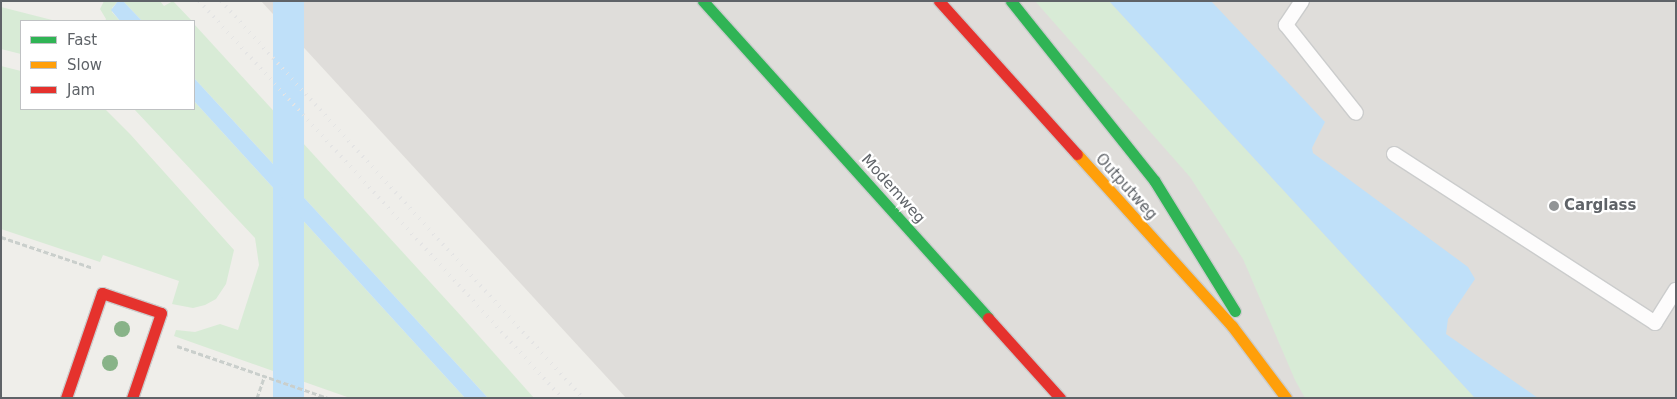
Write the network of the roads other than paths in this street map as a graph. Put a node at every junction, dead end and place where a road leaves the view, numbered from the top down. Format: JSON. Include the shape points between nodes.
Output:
{"nodes":[{"id":1,"x":703,"y":1,"type":"edge"},
{"id":2,"x":939,"y":1,"type":"edge"},
{"id":3,"x":1011,"y":1,"type":"edge"},
{"id":4,"x":1302,"y":1,"type":"edge"},
{"id":5,"x":1356,"y":113,"type":"dead end"},
{"id":6,"x":1394,"y":154,"type":"dead end"},
{"id":7,"x":1676,"y":290,"type":"edge"},
{"id":8,"x":66,"y":398,"type":"edge"},
{"id":9,"x":132,"y":398,"type":"edge"},
{"id":10,"x":1060,"y":398,"type":"edge"},
{"id":11,"x":1287,"y":398,"type":"edge"}],
"edges":[{"from":1,"to":10,"type":"main road","name":"Modemweg"},
{"from":2,"to":11,"type":"main road","name":"Outputweg","via":[[1232,326]]},
{"from":3,"to":11,"type":"main road","name":"Outputweg","via":[[1154,180]]},
{"from":4,"to":5,"type":"lane","via":[[1286,25]]},
{"from":6,"to":7,"type":"lane","via":[[1655,322]]},
{"from":8,"to":9,"type":"main road","via":[[102,293],[161,313]]}]}
